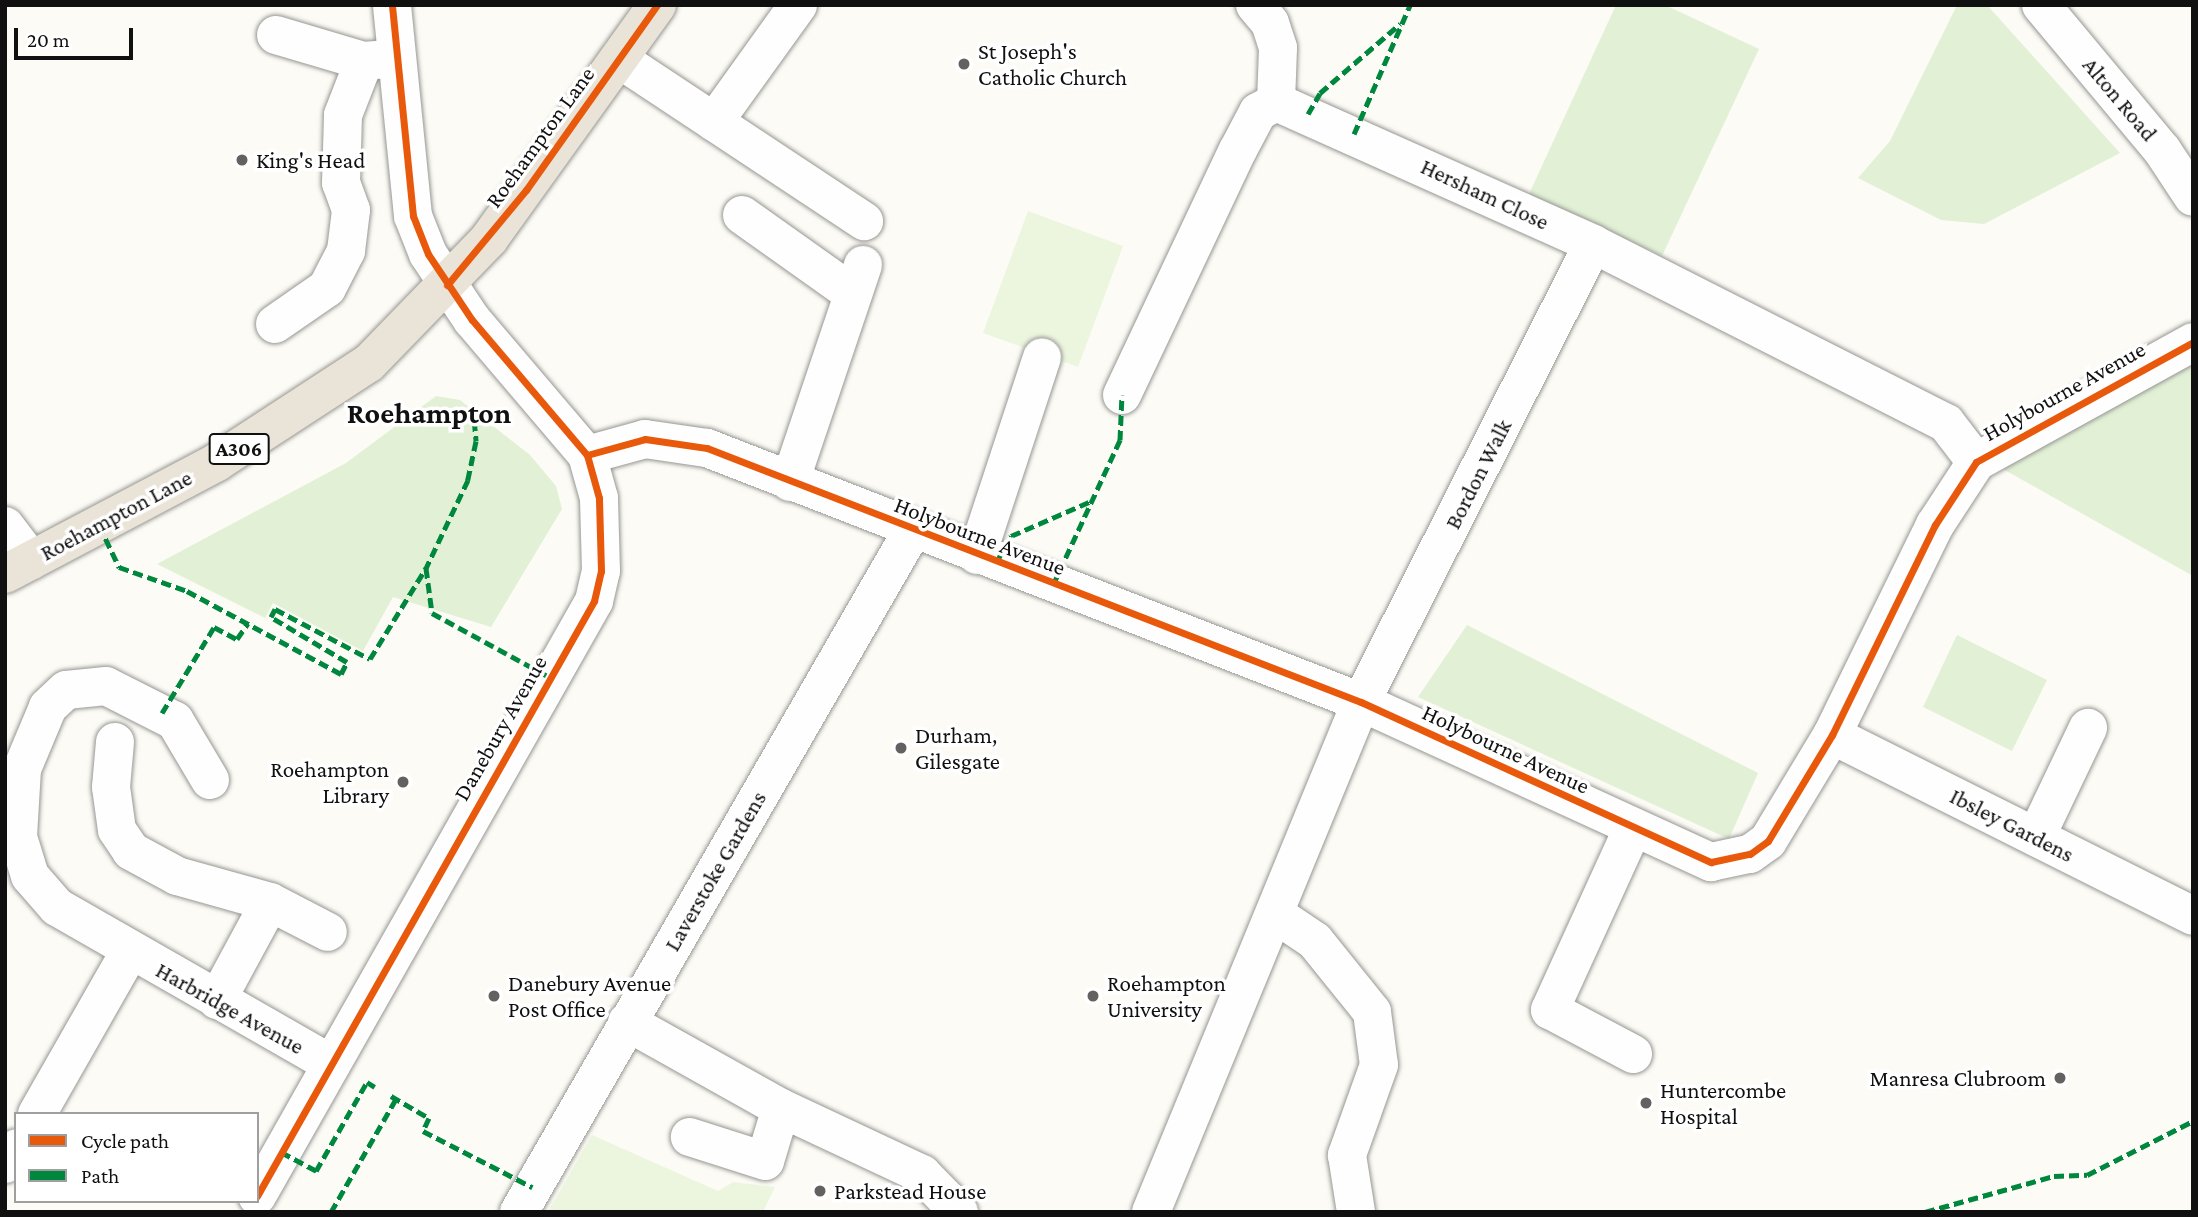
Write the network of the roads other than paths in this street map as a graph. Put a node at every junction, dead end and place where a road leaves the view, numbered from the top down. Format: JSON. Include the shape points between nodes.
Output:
{"nodes":[{"id":1,"x":392,"y":5,"type":"edge"},
{"id":2,"x":798,"y":5,"type":"edge"},
{"id":3,"x":1255,"y":5,"type":"edge"},
{"id":4,"x":2041,"y":5,"type":"edge"},
{"id":5,"x":655,"y":6,"type":"edge"},
{"id":6,"x":276,"y":35,"type":"dead end"},
{"id":7,"x":619,"y":59,"type":"junction"},
{"id":8,"x":381,"y":60,"type":"junction"},
{"id":9,"x":1276,"y":102,"type":"junction"},
{"id":10,"x":713,"y":122,"type":"junction"},
{"id":11,"x":2193,"y":197,"type":"edge"},
{"id":12,"x":742,"y":215,"type":"dead end"},
{"id":13,"x":864,"y":221,"type":"dead end"},
{"id":14,"x":1593,"y":244,"type":"junction"},
{"id":15,"x":447,"y":285,"type":"junction"},
{"id":16,"x":275,"y":324,"type":"dead end"},
{"id":17,"x":2193,"y":342,"type":"edge"},
{"id":18,"x":1042,"y":357,"type":"dead end"},
{"id":19,"x":1122,"y":395,"type":"dead end"},
{"id":20,"x":587,"y":455,"type":"junction"},
{"id":21,"x":1976,"y":462,"type":"junction"},
{"id":22,"x":790,"y":482,"type":"junction"},
{"id":23,"x":5,"y":526,"type":"edge"},
{"id":24,"x":912,"y":531,"type":"junction"},
{"id":25,"x":977,"y":555,"type":"junction"},
{"id":26,"x":18,"y":567,"type":"edge"},
{"id":27,"x":1361,"y":702,"type":"junction"},
{"id":28,"x":2088,"y":727,"type":"dead end"},
{"id":29,"x":1832,"y":735,"type":"junction"},
{"id":30,"x":115,"y":742,"type":"dead end"},
{"id":31,"x":210,"y":780,"type":"dead end"},
{"id":32,"x":1632,"y":830,"type":"junction"},
{"id":33,"x":2036,"y":837,"type":"junction"},
{"id":34,"x":270,"y":902,"type":"junction"},
{"id":35,"x":1275,"y":914,"type":"junction"},
{"id":36,"x":2193,"y":916,"type":"edge"},
{"id":37,"x":328,"y":932,"type":"dead end"},
{"id":38,"x":130,"y":951,"type":"junction"},
{"id":39,"x":217,"y":1000,"type":"junction"},
{"id":40,"x":627,"y":1022,"type":"junction"},
{"id":41,"x":1633,"y":1054,"type":"dead end"},
{"id":42,"x":331,"y":1065,"type":"junction"},
{"id":43,"x":781,"y":1108,"type":"junction"},
{"id":44,"x":38,"y":1112,"type":"edge"},
{"id":45,"x":690,"y":1137,"type":"dead end"},
{"id":46,"x":259,"y":1192,"type":"edge"},
{"id":47,"x":519,"y":1212,"type":"edge"},
{"id":48,"x":959,"y":1212,"type":"edge"},
{"id":49,"x":1151,"y":1212,"type":"edge"},
{"id":50,"x":1356,"y":1212,"type":"edge"}],
"edges":[{"from":1,"to":8,"type":"street","name":"Danebury Avenue"},
{"from":2,"to":10,"type":"street"},
{"from":3,"to":9,"type":"street","via":[[1270,23],[1278,48]]},
{"from":4,"to":11,"type":"street","name":"Alton Road","via":[[2148,132]]},
{"from":5,"to":7,"type":"highway","name":"Roehampton Lane","number":"A306"},
{"from":6,"to":8,"type":"street"},
{"from":7,"to":10,"type":"street"},
{"from":7,"to":15,"type":"highway","name":"Roehampton Lane","number":"A306","via":[[526,190]]},
{"from":8,"to":15,"type":"street","name":"Danebury Avenue","via":[[410,202]]},
{"from":8,"to":16,"type":"street","via":[[343,115],[341,183],[351,210],[346,251],[327,288]]},
{"from":9,"to":14,"type":"street","name":"Hersham Close"},
{"from":9,"to":19,"type":"street","via":[[1258,112],[1237,150]]},
{"from":10,"to":13,"type":"street"},
{"from":12,"to":22,"type":"street","via":[[858,279]]},
{"from":14,"to":21,"type":"street","name":"Hersham Close","via":[[1947,423]]},
{"from":14,"to":27,"type":"street","name":"Bordon Walk"},
{"from":15,"to":20,"type":"street","name":"Danebury Avenue"},
{"from":15,"to":26,"type":"highway","name":"Roehampton Lane","number":"A306","via":[[369,363],[293,417]]},
{"from":17,"to":21,"type":"street","name":"Holybourne Avenue"},
{"from":18,"to":25,"type":"street"},
{"from":20,"to":22,"type":"street","name":"Holybourne Avenue","via":[[670,438]]},
{"from":20,"to":42,"type":"street","name":"Danebury Avenue","via":[[603,542],[594,601]]},
{"from":21,"to":29,"type":"street","name":"Holybourne Avenue","via":[[1935,525]]},
{"from":22,"to":24,"type":"street","name":"Holybourne Avenue"},
{"from":23,"to":26,"type":"street"},
{"from":24,"to":25,"type":"street","name":"Holybourne Avenue"},
{"from":24,"to":40,"type":"street","name":"Laverstoke Gardens"},
{"from":25,"to":27,"type":"street","name":"Holybourne Avenue"},
{"from":27,"to":32,"type":"street","name":"Holybourne Avenue"},
{"from":27,"to":35,"type":"street","name":"Bordon Walk"},
{"from":28,"to":33,"type":"street"},
{"from":29,"to":32,"type":"street","name":"Holybourne Avenue","via":[[1769,841],[1749,854],[1711,862]]},
{"from":29,"to":33,"type":"street","name":"Ibsley Gardens"},
{"from":30,"to":34,"type":"street","via":[[111,787],[117,830],[131,851],[177,876]]},
{"from":31,"to":38,"type":"street","name":"Harbridge Avenue","via":[[175,721],[106,686],[66,690],[34,735],[17,808],[30,876],[57,907]]},
{"from":32,"to":41,"type":"street","via":[[1550,1010]]},
{"from":33,"to":36,"type":"street","name":"Ibsley Gardens"},
{"from":34,"to":37,"type":"street"},
{"from":34,"to":39,"type":"street"},
{"from":35,"to":49,"type":"street","name":"Bordon Walk"},
{"from":35,"to":50,"type":"street","via":[[1315,941],[1371,1012],[1379,1065],[1347,1155]]},
{"from":38,"to":39,"type":"street","name":"Harbridge Avenue"},
{"from":38,"to":44,"type":"street","name":"Harbridge Avenue"},
{"from":39,"to":42,"type":"street","name":"Harbridge Avenue"},
{"from":40,"to":43,"type":"street"},
{"from":40,"to":47,"type":"street","name":"Laverstoke Gardens"},
{"from":42,"to":46,"type":"street","name":"Danebury Avenue"},
{"from":43,"to":45,"type":"street","via":[[765,1161]]},
{"from":43,"to":48,"type":"street","via":[[922,1174]]}]}
